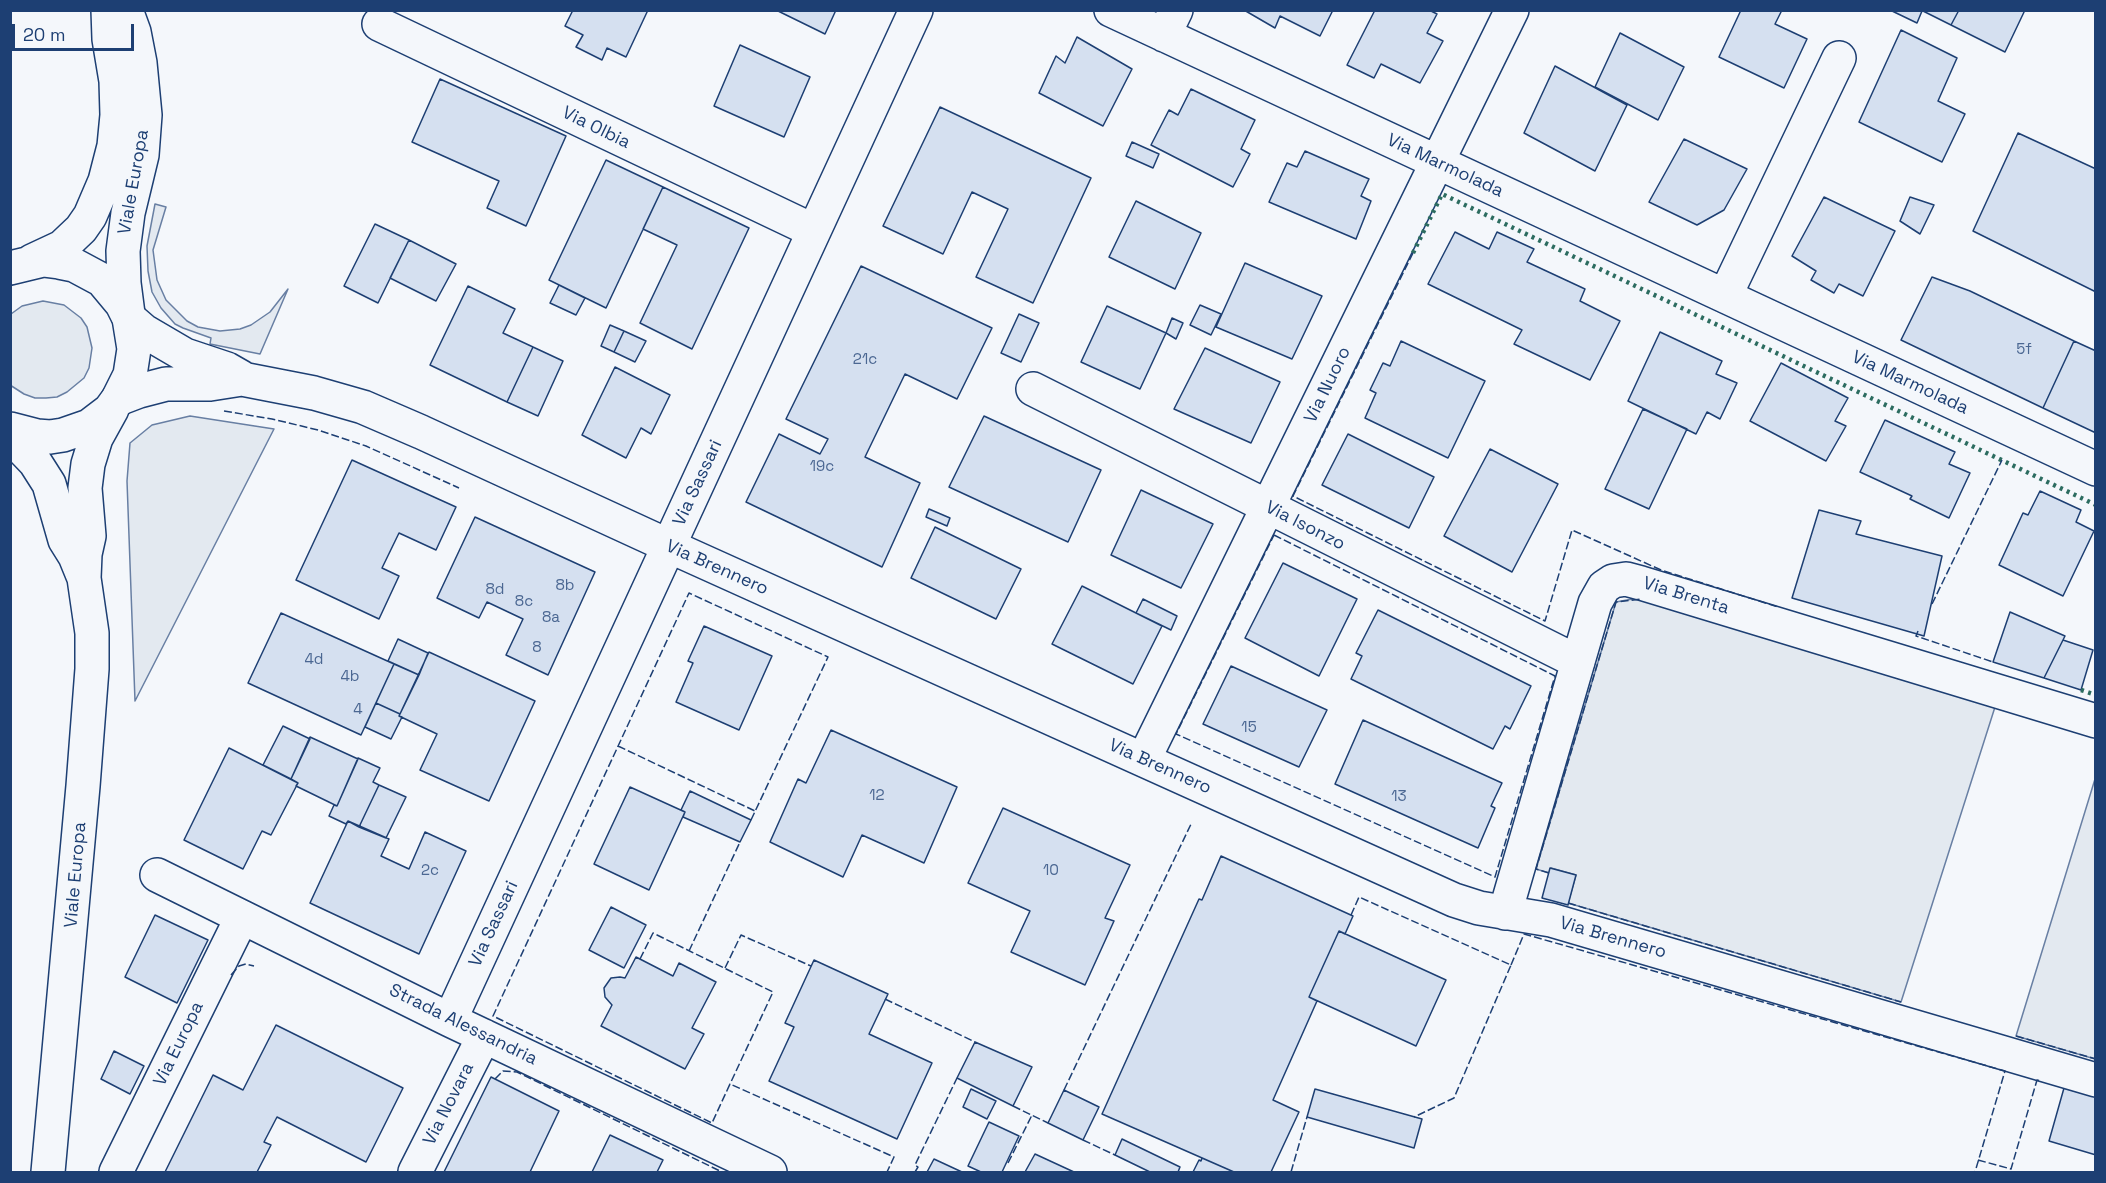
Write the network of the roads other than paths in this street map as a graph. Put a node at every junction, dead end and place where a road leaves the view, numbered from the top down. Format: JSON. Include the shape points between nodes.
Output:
{"nodes":[{"id":1,"x":108,"y":10,"type":"edge"},
{"id":2,"x":126,"y":10,"type":"edge"},
{"id":3,"x":916,"y":10,"type":"edge"},
{"id":4,"x":1111,"y":10,"type":"edge"},
{"id":5,"x":1512,"y":10,"type":"edge"},
{"id":6,"x":1170,"y":23,"type":"edge"},
{"id":7,"x":379,"y":24,"type":"dead end"},
{"id":8,"x":1839,"y":58,"type":"dead end"},
{"id":9,"x":1437,"y":162,"type":"junction"},
{"id":10,"x":814,"y":231,"type":"junction"},
{"id":11,"x":19,"y":265,"type":"edge"},
{"id":12,"x":1725,"y":296,"type":"junction"},
{"id":13,"x":129,"y":318,"type":"junction"},
{"id":14,"x":252,"y":380,"type":"junction"},
{"id":15,"x":1033,"y":389,"type":"dead end"},
{"id":16,"x":118,"y":399,"type":"junction"},
{"id":17,"x":10,"y":429,"type":"edge"},
{"id":18,"x":10,"y":436,"type":"edge"},
{"id":19,"x":2096,"y":469,"type":"edge"},
{"id":20,"x":1268,"y":507,"type":"junction"},
{"id":21,"x":669,"y":546,"type":"junction"},
{"id":22,"x":84,"y":578,"type":"junction"},
{"id":23,"x":1578,"y":662,"type":"junction"},
{"id":24,"x":2096,"y":721,"type":"edge"},
{"id":25,"x":1144,"y":759,"type":"junction"},
{"id":26,"x":157,"y":874,"type":"dead end"},
{"id":27,"x":1505,"y":913,"type":"junction"},
{"id":28,"x":242,"y":917,"type":"junction"},
{"id":29,"x":450,"y":1020,"type":"junction"},
{"id":30,"x":484,"y":1036,"type":"junction"},
{"id":31,"x":2096,"y":1080,"type":"edge"},
{"id":32,"x":48,"y":1173,"type":"edge"},
{"id":33,"x":116,"y":1173,"type":"edge"},
{"id":34,"x":415,"y":1173,"type":"edge"},
{"id":35,"x":770,"y":1173,"type":"edge"}],
"edges":[{"from":1,"to":11,"type":"street","name":"Viale Europa","via":[[117,115],[105,181],[90,216],[73,238],[62,247]]},
{"from":2,"to":13,"type":"street","name":"Viale Europa","via":[[140,63],[145,115],[142,155],[123,251]]},
{"from":3,"to":10,"type":"street","name":"Via Sassari"},
{"from":4,"to":6,"type":"street","name":"Via Marmolada"},
{"from":5,"to":9,"type":"street","name":"Via Nuoro"},
{"from":6,"to":9,"type":"street","name":"Via Marmolada"},
{"from":7,"to":10,"type":"street","name":"Via Olbia"},
{"from":8,"to":12,"type":"street"},
{"from":9,"to":12,"type":"street","name":"Via Marmolada"},
{"from":9,"to":20,"type":"street","name":"Via Nuoro"},
{"from":10,"to":21,"type":"street","name":"Via Sassari"},
{"from":11,"to":13,"type":"street","via":[[43,260],[89,272],[113,291]]},
{"from":12,"to":19,"type":"street","name":"Via Marmolada"},
{"from":13,"to":14,"type":"street","name":"Via Brennero","via":[[186,356]]},
{"from":13,"to":16,"type":"street","name":"Viale Europa","via":[[133,363]]},
{"from":14,"to":16,"type":"street","name":"Via Brennero","via":[[166,384]]},
{"from":14,"to":21,"type":"street","name":"Via Brennero","via":[[323,395],[382,415]]},
{"from":15,"to":20,"type":"street","name":"Via Isonzo"},
{"from":16,"to":17,"type":"street","via":[[89,426],[63,435],[37,436]]},
{"from":16,"to":22,"type":"street","name":"Viale Europa","via":[[103,423],[88,464],[85,488],[89,536]]},
{"from":18,"to":22,"type":"street","name":"Viale Europa","via":[[35,462],[49,484],[65,540]]},
{"from":20,"to":23,"type":"street","name":"Via Isonzo"},
{"from":20,"to":25,"type":"street","name":"Via Nuoro"},
{"from":21,"to":25,"type":"street","name":"Via Brennero"},
{"from":21,"to":29,"type":"street","name":"Via Sassari"},
{"from":22,"to":32,"type":"street","name":"Viale Europa","via":[[92,633],[92,669]]},
{"from":23,"to":24,"type":"street","name":"Via Brenta","via":[[1600,592],[1613,581],[1626,579]]},
{"from":23,"to":27,"type":"street","name":"Via Brenta"},
{"from":25,"to":27,"type":"street","name":"Via Brennero","via":[[1454,900]]},
{"from":26,"to":28,"type":"street","name":"Strada Alessandria"},
{"from":27,"to":31,"type":"street","name":"Via Brennero","via":[[1551,920]]},
{"from":28,"to":29,"type":"street","name":"Strada Alessandria"},
{"from":28,"to":33,"type":"street","name":"Via Europa"},
{"from":29,"to":30,"type":"street","name":"Strada Alessandria"},
{"from":30,"to":34,"type":"street","name":"Via Novara"},
{"from":30,"to":35,"type":"street","name":"Strada Alessandria"}]}
